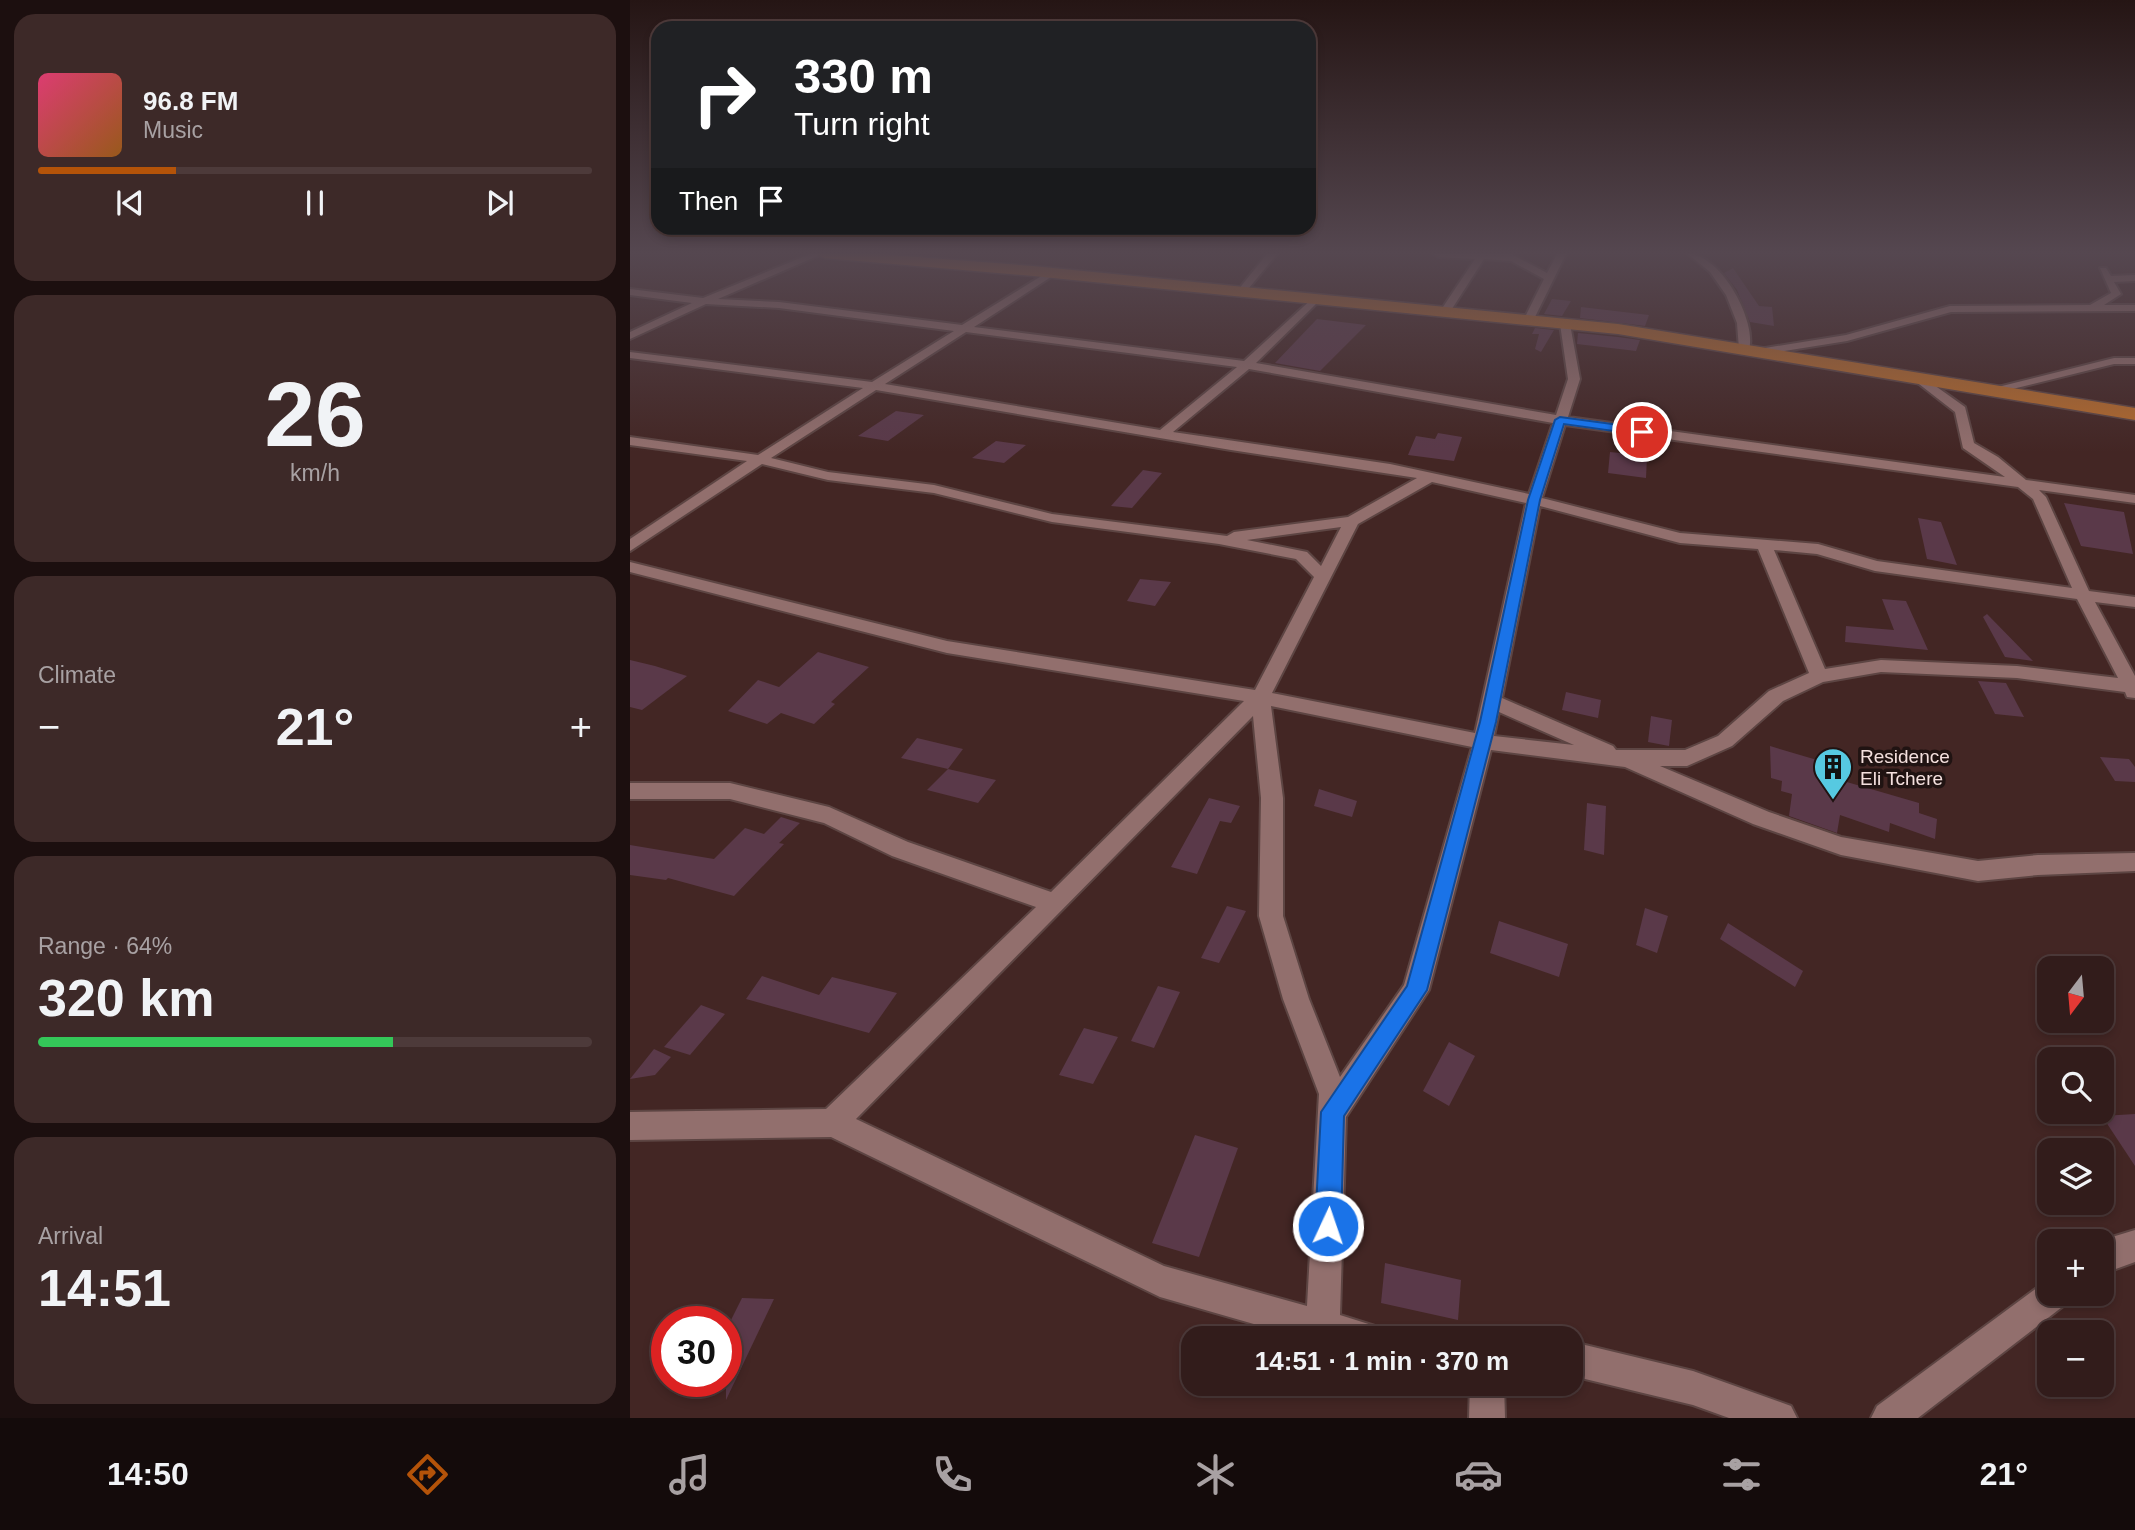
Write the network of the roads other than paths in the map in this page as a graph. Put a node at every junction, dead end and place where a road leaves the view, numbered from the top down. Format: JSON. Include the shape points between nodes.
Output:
{"nodes":[{"id":1,"x":663,"y":320,"type":"edge"},
{"id":2,"x":899,"y":320,"type":"edge"},
{"id":3,"x":976,"y":320,"type":"edge"},
{"id":4,"x":1293,"y":320,"type":"edge"},
{"id":5,"x":1519,"y":320,"type":"edge"},
{"id":6,"x":1742,"y":320,"type":"edge"},
{"id":7,"x":1910,"y":320,"type":"edge"},
{"id":8,"x":1528,"y":321,"type":"joint"},
{"id":9,"x":1565,"y":324,"type":"junction"},
{"id":10,"x":964,"y":329,"type":"junction"},
{"id":11,"x":630,"y":336,"type":"edge"},
{"id":12,"x":1752,"y":351,"type":"junction"},
{"id":13,"x":630,"y":355,"type":"edge"},
{"id":14,"x":2135,"y":361,"type":"edge"},
{"id":15,"x":1247,"y":365,"type":"junction"},
{"id":16,"x":1916,"y":377,"type":"junction"},
{"id":17,"x":875,"y":386,"type":"junction"},
{"id":18,"x":1993,"y":390,"type":"junction"},
{"id":19,"x":2135,"y":414,"type":"edge"},
{"id":20,"x":1560,"y":420,"type":"junction"},
{"id":21,"x":1164,"y":433,"type":"junction"},
{"id":22,"x":631,"y":443,"type":"edge"},
{"id":23,"x":760,"y":459,"type":"junction"},
{"id":24,"x":1430,"y":477,"type":"junction"},
{"id":25,"x":2023,"y":484,"type":"junction"},
{"id":26,"x":2135,"y":499,"type":"edge"},
{"id":27,"x":1534,"y":500,"type":"junction"},
{"id":28,"x":1352,"y":521,"type":"junction"},
{"id":29,"x":1219,"y":539,"type":"junction"},
{"id":30,"x":1764,"y":545,"type":"junction"},
{"id":31,"x":630,"y":546,"type":"edge"},
{"id":32,"x":630,"y":567,"type":"edge"},
{"id":33,"x":1323,"y":577,"type":"junction"},
{"id":34,"x":2084,"y":597,"type":"junction"},
{"id":35,"x":2135,"y":602,"type":"edge"},
{"id":36,"x":1819,"y":676,"type":"junction"},
{"id":37,"x":2133,"y":689,"type":"edge"},
{"id":38,"x":1260,"y":697,"type":"junction"},
{"id":39,"x":1493,"y":702,"type":"junction"},
{"id":40,"x":1483,"y":742,"type":"junction"},
{"id":41,"x":1625,"y":759,"type":"junction"},
{"id":42,"x":630,"y":791,"type":"edge"},
{"id":43,"x":2135,"y":862,"type":"edge"},
{"id":44,"x":1055,"y":904,"type":"junction"},
{"id":45,"x":1333,"y":1112,"type":"junction"},
{"id":46,"x":832,"y":1123,"type":"junction"},
{"id":47,"x":630,"y":1126,"type":"edge"},
{"id":48,"x":2135,"y":1246,"type":"edge"},
{"id":49,"x":2114,"y":1251,"type":"edge"},
{"id":50,"x":2038,"y":1306,"type":"edge"},
{"id":51,"x":1323,"y":1325,"type":"junction"},
{"id":52,"x":1326,"y":1326,"type":"edge"},
{"id":53,"x":1583,"y":1362,"type":"edge"},
{"id":54,"x":1487,"y":1396,"type":"edge"},
{"id":55,"x":1487,"y":1418,"type":"edge"},
{"id":56,"x":1779,"y":1418,"type":"edge"},
{"id":57,"x":1889,"y":1418,"type":"edge"}],
"edges":[{"from":1,"to":11,"type":"street"},
{"from":2,"to":10,"type":"street"},
{"from":3,"to":10,"type":"street"},
{"from":4,"to":15,"type":"street"},
{"from":5,"to":8,"type":"highway"},
{"from":6,"to":12,"type":"street"},
{"from":7,"to":12,"type":"street","via":[[1847,338]]},
{"from":8,"to":9,"type":"highway"},
{"from":9,"to":12,"type":"highway"},
{"from":9,"to":20,"type":"street","via":[[1574,379]]},
{"from":10,"to":15,"type":"street"},
{"from":10,"to":17,"type":"street"},
{"from":12,"to":16,"type":"highway"},
{"from":13,"to":17,"type":"street"},
{"from":14,"to":18,"type":"street","via":[[2114,361]]},
{"from":15,"to":20,"type":"street"},
{"from":15,"to":21,"type":"street"},
{"from":16,"to":18,"type":"highway"},
{"from":16,"to":25,"type":"street","via":[[1961,410],[1968,445]]},
{"from":17,"to":21,"type":"street"},
{"from":17,"to":23,"type":"street"},
{"from":18,"to":19,"type":"highway"},
{"from":20,"to":25,"type":"street"},
{"from":20,"to":27,"type":"street"},
{"from":21,"to":24,"type":"street"},
{"from":22,"to":23,"type":"street"},
{"from":23,"to":29,"type":"street","via":[[828,476],[934,489],[1052,518]]},
{"from":23,"to":31,"type":"street"},
{"from":24,"to":27,"type":"street"},
{"from":24,"to":28,"type":"street"},
{"from":25,"to":26,"type":"street"},
{"from":25,"to":34,"type":"street","via":[[2039,497]]},
{"from":27,"to":30,"type":"street","via":[[1680,538]]},
{"from":27,"to":39,"type":"street"},
{"from":28,"to":29,"type":"street"},
{"from":28,"to":33,"type":"street"},
{"from":29,"to":33,"type":"street","via":[[1301,555]]},
{"from":30,"to":34,"type":"street","via":[[1818,549],[1875,566]]},
{"from":30,"to":36,"type":"street"},
{"from":32,"to":38,"type":"street","via":[[947,647]]},
{"from":33,"to":38,"type":"street"},
{"from":34,"to":35,"type":"street"},
{"from":34,"to":37,"type":"street"},
{"from":36,"to":37,"type":"street","via":[[1881,666],[2017,672]]},
{"from":36,"to":41,"type":"street","via":[[1776,696],[1725,741],[1687,758]]},
{"from":38,"to":40,"type":"street"},
{"from":38,"to":44,"type":"street"},
{"from":38,"to":45,"type":"street","via":[[1272,798],[1271,916],[1296,999],[1334,1094]]},
{"from":39,"to":40,"type":"street"},
{"from":39,"to":41,"type":"street"},
{"from":40,"to":41,"type":"street"},
{"from":40,"to":45,"type":"street","via":[[1416,990]]},
{"from":41,"to":43,"type":"street","via":[[1761,818],[1842,846],[1978,871]]},
{"from":42,"to":44,"type":"street","via":[[730,791],[829,816],[900,849]]},
{"from":44,"to":46,"type":"street"},
{"from":45,"to":51,"type":"street"},
{"from":46,"to":47,"type":"street"},
{"from":46,"to":51,"type":"street","via":[[1160,1282]]},
{"from":48,"to":49,"type":"street"},
{"from":50,"to":57,"type":"street"},
{"from":51,"to":52,"type":"street"},
{"from":53,"to":56,"type":"street","via":[[1693,1388]]},
{"from":54,"to":55,"type":"street"}]}
